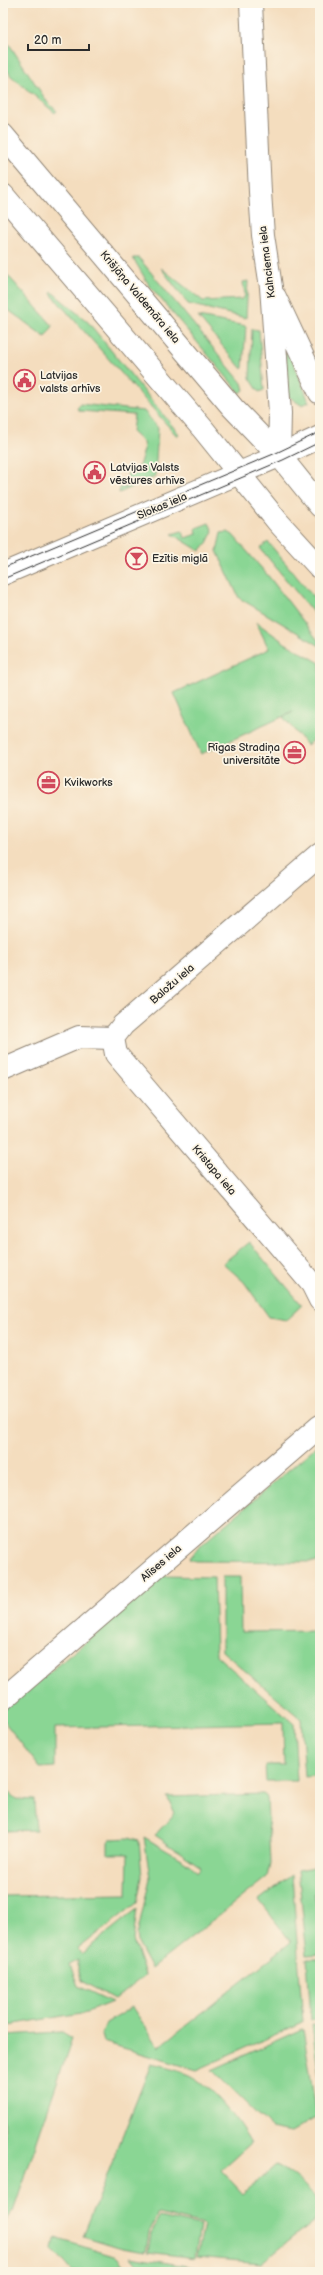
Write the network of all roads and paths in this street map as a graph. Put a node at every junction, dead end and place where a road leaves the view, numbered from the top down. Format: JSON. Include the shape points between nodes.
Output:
{"nodes":[{"id":1,"x":251,"y":3,"type":"edge"},
{"id":2,"x":3,"y":135,"type":"edge"},
{"id":3,"x":3,"y":195,"type":"edge"},
{"id":4,"x":271,"y":287,"type":"junction"},
{"id":5,"x":320,"y":393,"type":"edge"},
{"id":6,"x":320,"y":437,"type":"edge"},
{"id":7,"x":279,"y":456,"type":"junction"},
{"id":8,"x":239,"y":473,"type":"junction"},
{"id":9,"x":320,"y":506,"type":"edge"},
{"id":10,"x":320,"y":568,"type":"edge"},
{"id":11,"x":3,"y":574,"type":"edge"},
{"id":12,"x":320,"y":855,"type":"edge"},
{"id":13,"x":113,"y":1038,"type":"junction"},
{"id":14,"x":3,"y":1070,"type":"edge"},
{"id":15,"x":320,"y":1300,"type":"edge"},
{"id":16,"x":320,"y":1426,"type":"edge"},
{"id":17,"x":3,"y":1699,"type":"edge"}],
"edges":[{"from":1,"to":4,"type":"street","name":"Kalnciema iela","via":[[260,192]]},
{"from":2,"to":7,"type":"street","name":"Krišjāņa Valdemāra iela","via":[[233,408]]},
{"from":3,"to":8,"type":"street"},
{"from":4,"to":5,"type":"street"},
{"from":4,"to":7,"type":"street","name":"Kalnciema iela","via":[[280,413]]},
{"from":6,"to":7,"type":"street","name":"Slokas iela"},
{"from":7,"to":8,"type":"street","name":"Slokas iela"},
{"from":7,"to":9,"type":"street"},
{"from":8,"to":10,"type":"street","via":[[278,522]]},
{"from":8,"to":11,"type":"street","name":"Slokas iela"},
{"from":12,"to":13,"type":"street","name":"Baložu iela","via":[[123,1025]]},
{"from":13,"to":14,"type":"street","via":[[79,1037]]},
{"from":13,"to":15,"type":"street","name":"Kristapa iela","via":[[116,1054],[312,1284]]},
{"from":16,"to":17,"type":"street","name":"Alīses iela"}]}
